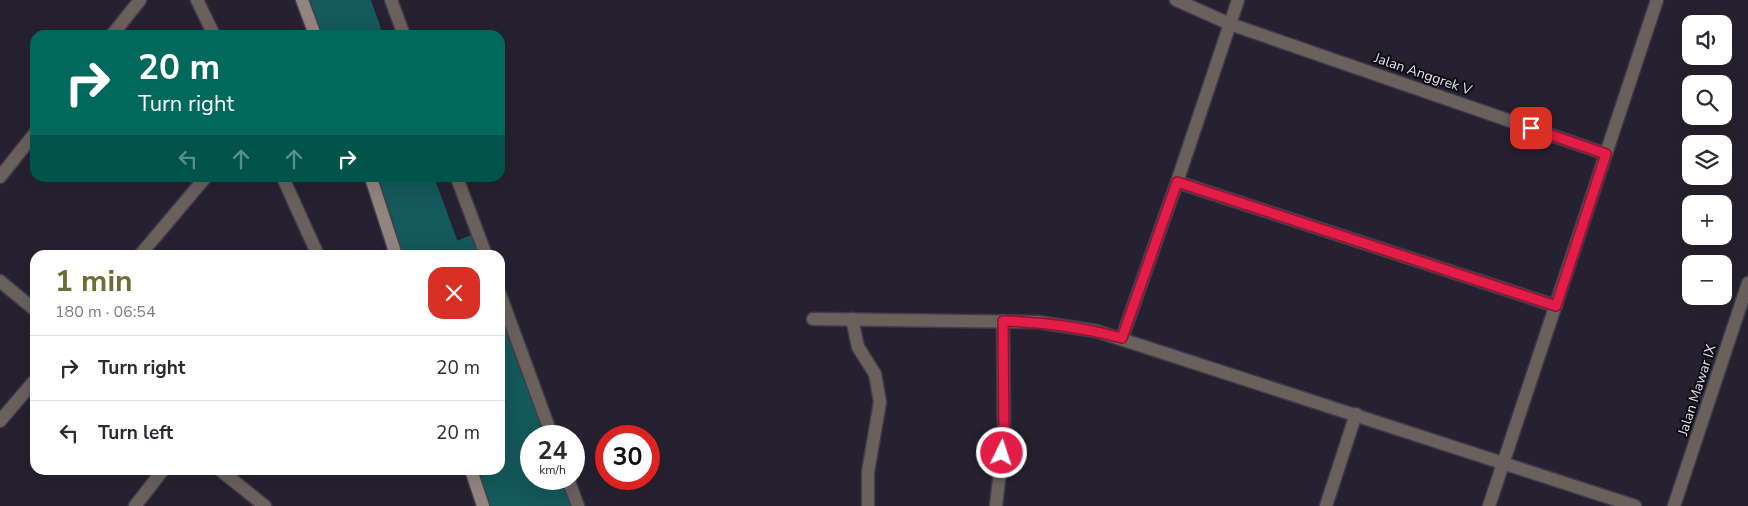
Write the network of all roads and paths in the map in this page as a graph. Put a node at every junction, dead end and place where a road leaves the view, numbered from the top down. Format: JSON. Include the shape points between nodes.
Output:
{"nodes":[{"id":1,"x":140,"y":0,"type":"edge"},
{"id":2,"x":197,"y":0,"type":"edge"},
{"id":3,"x":302,"y":0,"type":"edge"},
{"id":4,"x":391,"y":0,"type":"edge"},
{"id":5,"x":1176,"y":0,"type":"edge"},
{"id":6,"x":1238,"y":0,"type":"edge"},
{"id":7,"x":1653,"y":1,"type":"edge"},
{"id":8,"x":1230,"y":24,"type":"junction"},
{"id":9,"x":116,"y":30,"type":"edge"},
{"id":10,"x":212,"y":30,"type":"edge"},
{"id":11,"x":314,"y":30,"type":"edge"},
{"id":12,"x":402,"y":30,"type":"edge"},
{"id":13,"x":30,"y":139,"type":"edge"},
{"id":14,"x":1606,"y":154,"type":"junction"},
{"id":15,"x":0,"y":177,"type":"edge"},
{"id":16,"x":202,"y":182,"type":"edge"},
{"id":17,"x":285,"y":182,"type":"edge"},
{"id":18,"x":372,"y":182,"type":"edge"},
{"id":19,"x":459,"y":182,"type":"edge"},
{"id":20,"x":1177,"y":182,"type":"junction"},
{"id":21,"x":144,"y":250,"type":"edge"},
{"id":22,"x":316,"y":250,"type":"edge"},
{"id":23,"x":394,"y":250,"type":"edge"},
{"id":24,"x":484,"y":250,"type":"edge"},
{"id":25,"x":0,"y":281,"type":"edge"},
{"id":26,"x":1748,"y":283,"type":"edge"},
{"id":27,"x":30,"y":306,"type":"edge"},
{"id":28,"x":1556,"y":306,"type":"junction"},
{"id":29,"x":505,"y":308,"type":"edge"},
{"id":30,"x":813,"y":319,"type":"dead end"},
{"id":31,"x":852,"y":319,"type":"junction"},
{"id":32,"x":1003,"y":321,"type":"junction"},
{"id":33,"x":1122,"y":338,"type":"junction"},
{"id":34,"x":30,"y":386,"type":"edge"},
{"id":35,"x":1356,"y":414,"type":"junction"},
{"id":36,"x":0,"y":421,"type":"edge"},
{"id":37,"x":548,"y":425,"type":"edge"},
{"id":38,"x":1505,"y":463,"type":"junction"},
{"id":39,"x":159,"y":475,"type":"edge"},
{"id":40,"x":226,"y":475,"type":"edge"},
{"id":41,"x":473,"y":475,"type":"edge"},
{"id":42,"x":572,"y":490,"type":"edge"},
{"id":43,"x":135,"y":506,"type":"edge"},
{"id":44,"x":265,"y":506,"type":"edge"},
{"id":45,"x":483,"y":506,"type":"edge"},
{"id":46,"x":578,"y":506,"type":"edge"},
{"id":47,"x":868,"y":506,"type":"edge"},
{"id":48,"x":996,"y":506,"type":"edge"},
{"id":49,"x":1326,"y":506,"type":"edge"},
{"id":50,"x":1490,"y":506,"type":"edge"},
{"id":51,"x":1635,"y":506,"type":"edge"},
{"id":52,"x":1674,"y":506,"type":"edge"}],
"edges":[{"from":1,"to":9,"type":"street"},
{"from":2,"to":10,"type":"street"},
{"from":3,"to":11,"type":"street"},
{"from":4,"to":12,"type":"street"},
{"from":5,"to":8,"type":"street","name":"Jalan Anggrek V"},
{"from":6,"to":8,"type":"street"},
{"from":7,"to":14,"type":"street"},
{"from":8,"to":14,"type":"street","name":"Jalan Anggrek V"},
{"from":8,"to":20,"type":"street"},
{"from":13,"to":15,"type":"street"},
{"from":14,"to":28,"type":"street"},
{"from":16,"to":21,"type":"street"},
{"from":17,"to":22,"type":"street"},
{"from":18,"to":23,"type":"street"},
{"from":19,"to":24,"type":"street"},
{"from":20,"to":28,"type":"street"},
{"from":20,"to":33,"type":"street"},
{"from":25,"to":27,"type":"street"},
{"from":26,"to":52,"type":"street","name":"Jalan Mawar IX"},
{"from":28,"to":38,"type":"street"},
{"from":29,"to":37,"type":"street"},
{"from":30,"to":31,"type":"street"},
{"from":31,"to":32,"type":"street"},
{"from":31,"to":47,"type":"street","via":[[858,347],[875,374],[880,402],[868,472]]},
{"from":32,"to":33,"type":"street","via":[[1096,330]]},
{"from":32,"to":48,"type":"street","via":[[1004,436]]},
{"from":33,"to":35,"type":"street"},
{"from":34,"to":36,"type":"street"},
{"from":35,"to":38,"type":"street"},
{"from":35,"to":49,"type":"street"},
{"from":38,"to":50,"type":"street"},
{"from":38,"to":51,"type":"street"},
{"from":39,"to":43,"type":"street"},
{"from":40,"to":44,"type":"street"},
{"from":41,"to":45,"type":"street"},
{"from":42,"to":46,"type":"street"}]}
